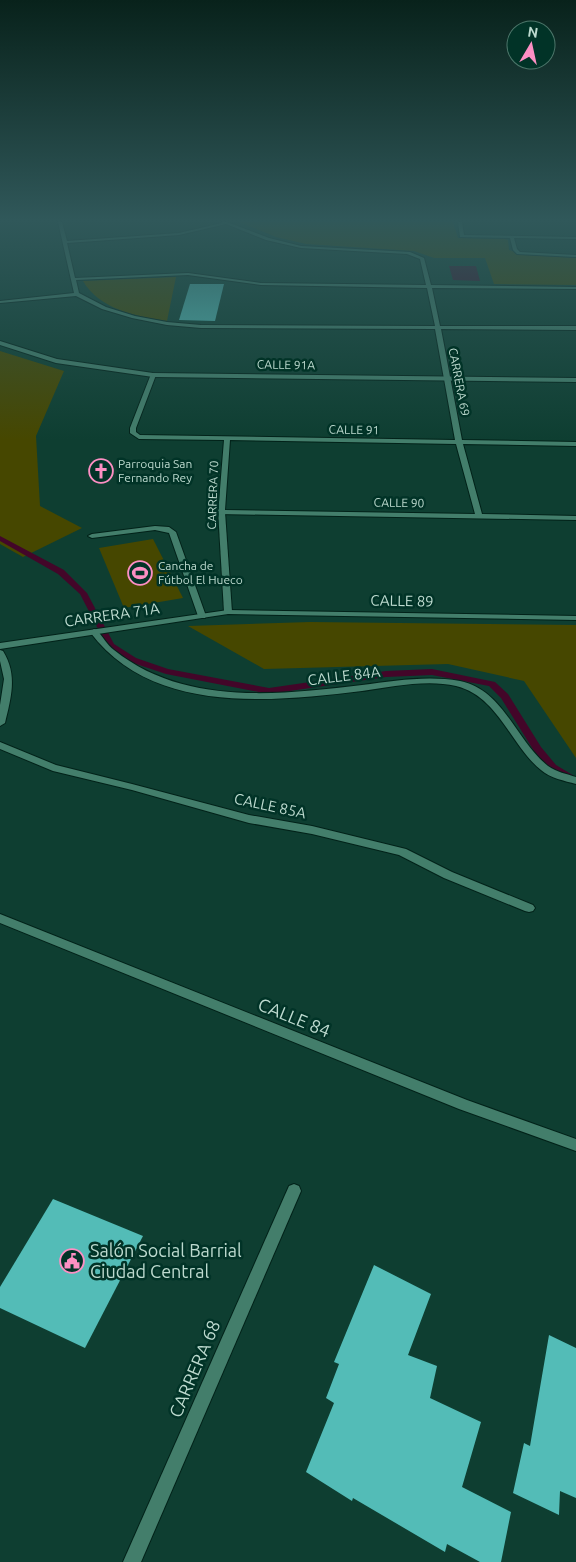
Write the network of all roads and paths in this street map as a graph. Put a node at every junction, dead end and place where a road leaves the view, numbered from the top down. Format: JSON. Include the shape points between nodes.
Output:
{"nodes":[{"id":1,"x":68,"y":295,"type":"edge"},
{"id":2,"x":78,"y":295,"type":"edge"},
{"id":3,"x":431,"y":295,"type":"edge"},
{"id":4,"x":0,"y":302,"type":"edge"},
{"id":5,"x":437,"y":328,"type":"junction"},
{"id":6,"x":576,"y":328,"type":"edge"},
{"id":7,"x":0,"y":343,"type":"edge"},
{"id":8,"x":153,"y":374,"type":"junction"},
{"id":9,"x":446,"y":379,"type":"junction"},
{"id":10,"x":576,"y":380,"type":"edge"},
{"id":11,"x":227,"y":439,"type":"junction"},
{"id":12,"x":459,"y":443,"type":"junction"},
{"id":13,"x":576,"y":444,"type":"edge"},
{"id":14,"x":221,"y":512,"type":"junction"},
{"id":15,"x":479,"y":516,"type":"junction"},
{"id":16,"x":576,"y":518,"type":"edge"},
{"id":17,"x":92,"y":536,"type":"dead end"},
{"id":18,"x":228,"y":612,"type":"junction"},
{"id":19,"x":202,"y":616,"type":"junction"},
{"id":20,"x":576,"y":618,"type":"edge"},
{"id":21,"x":94,"y":632,"type":"junction"},
{"id":22,"x":0,"y":646,"type":"edge"},
{"id":23,"x":0,"y":653,"type":"edge"},
{"id":24,"x":0,"y":723,"type":"edge"},
{"id":25,"x":0,"y":745,"type":"edge"},
{"id":26,"x":576,"y":781,"type":"edge"},
{"id":27,"x":529,"y":908,"type":"dead end"},
{"id":28,"x":0,"y":918,"type":"edge"},
{"id":29,"x":576,"y":1146,"type":"edge"},
{"id":30,"x":294,"y":1191,"type":"dead end"},
{"id":31,"x":132,"y":1562,"type":"edge"}],
"edges":[{"from":1,"to":4,"type":"street"},
{"from":2,"to":5,"type":"street","via":[[98,307],[126,317],[172,324]]},
{"from":3,"to":5,"type":"street","name":"CARRERA 69"},
{"from":5,"to":6,"type":"street"},
{"from":5,"to":9,"type":"street","name":"CARRERA 69"},
{"from":7,"to":8,"type":"street","name":"CALLE 91A","via":[[56,361]]},
{"from":8,"to":9,"type":"street","name":"CALLE 91A"},
{"from":8,"to":11,"type":"street","name":"CALLE 91","via":[[133,433],[151,438]]},
{"from":9,"to":10,"type":"street","name":"CALLE 91A"},
{"from":9,"to":12,"type":"street","name":"CARRERA 69"},
{"from":11,"to":12,"type":"street","name":"CALLE 91"},
{"from":11,"to":14,"type":"street","name":"CARRERA 70"},
{"from":12,"to":13,"type":"street","name":"CALLE 91"},
{"from":12,"to":15,"type":"street","name":"CARRERA 69"},
{"from":14,"to":15,"type":"street","name":"CALLE 90"},
{"from":14,"to":18,"type":"street","name":"CARRERA 70"},
{"from":15,"to":16,"type":"street","name":"CALLE 90"},
{"from":17,"to":19,"type":"street","via":[[155,528],[166,528],[172,532]]},
{"from":18,"to":19,"type":"street","name":"CARRERA 71A"},
{"from":18,"to":20,"type":"street","name":"CALLE 89"},
{"from":19,"to":21,"type":"street","name":"CARRERA 71A"},
{"from":21,"to":22,"type":"street","name":"CARRERA 71A"},
{"from":21,"to":26,"type":"street","name":"CALLE 84A","via":[[111,652],[136,669],[201,693],[287,697],[435,680],[462,684],[493,703],[543,768]]},
{"from":23,"to":24,"type":"street","via":[[10,681]]},
{"from":25,"to":27,"type":"street","name":"CALLE 85A","via":[[53,768],[249,819],[312,830],[402,852],[448,876]]},
{"from":28,"to":29,"type":"street","name":"CALLE 84","via":[[464,1105]]},
{"from":30,"to":31,"type":"street","name":"CARRERA 68"}]}
